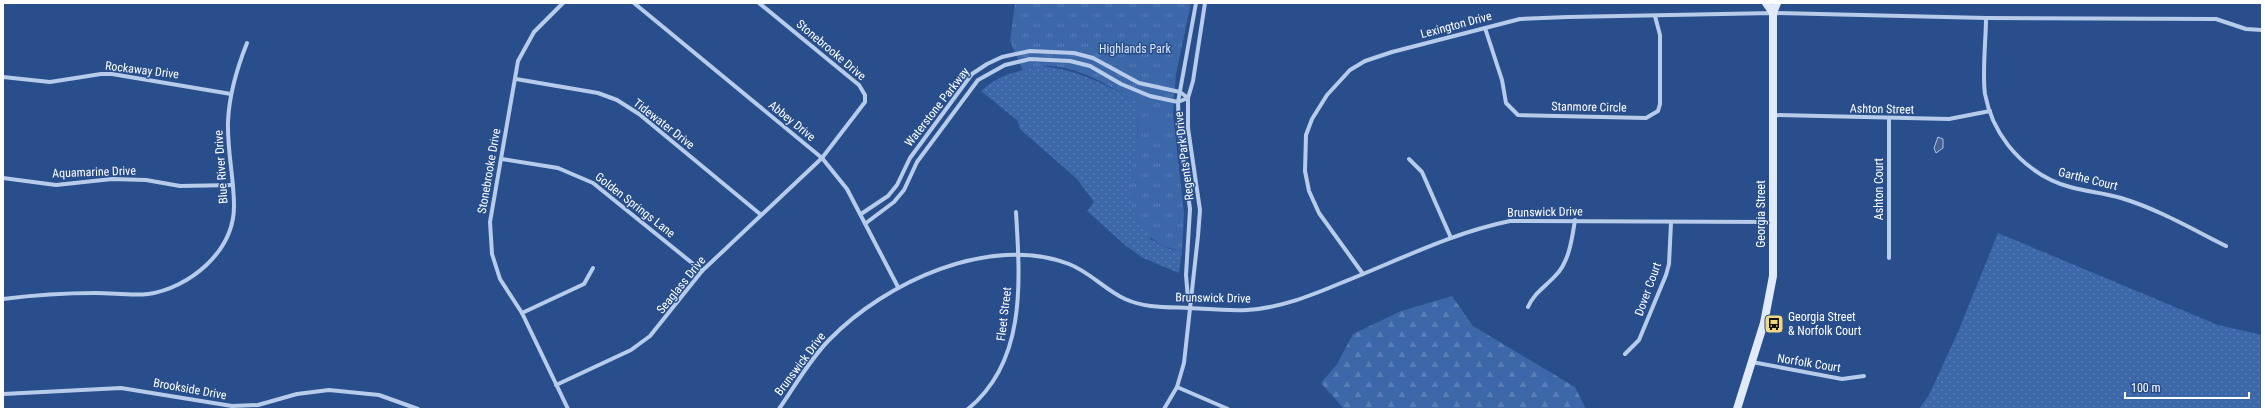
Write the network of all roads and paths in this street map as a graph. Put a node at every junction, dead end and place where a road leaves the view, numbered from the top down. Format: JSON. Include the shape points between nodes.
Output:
{"nodes":[{"id":1,"x":563,"y":3,"type":"edge"},
{"id":2,"x":634,"y":3,"type":"edge"},
{"id":3,"x":759,"y":3,"type":"edge"},
{"id":4,"x":1196,"y":3,"type":"edge"},
{"id":5,"x":1205,"y":3,"type":"edge"},
{"id":6,"x":1766,"y":3,"type":"edge"},
{"id":7,"x":1777,"y":3,"type":"edge"},
{"id":8,"x":1772,"y":13,"type":"junction"},
{"id":9,"x":1656,"y":16,"type":"junction"},
{"id":10,"x":1986,"y":18,"type":"junction"},
{"id":11,"x":1485,"y":28,"type":"junction"},
{"id":12,"x":2262,"y":30,"type":"edge"},
{"id":13,"x":247,"y":43,"type":"dead end"},
{"id":14,"x":3,"y":77,"type":"edge"},
{"id":15,"x":516,"y":79,"type":"junction"},
{"id":16,"x":1180,"y":92,"type":"junction"},
{"id":17,"x":231,"y":94,"type":"junction"},
{"id":18,"x":1188,"y":98,"type":"junction"},
{"id":19,"x":1178,"y":102,"type":"junction"},
{"id":20,"x":1990,"y":111,"type":"junction"},
{"id":21,"x":1773,"y":115,"type":"junction"},
{"id":22,"x":1889,"y":120,"type":"junction"},
{"id":23,"x":822,"y":158,"type":"junction"},
{"id":24,"x":502,"y":159,"type":"junction"},
{"id":25,"x":1409,"y":159,"type":"dead end"},
{"id":26,"x":3,"y":178,"type":"edge"},
{"id":27,"x":233,"y":185,"type":"junction"},
{"id":28,"x":1016,"y":212,"type":"dead end"},
{"id":29,"x":760,"y":214,"type":"junction"},
{"id":30,"x":862,"y":214,"type":"junction"},
{"id":31,"x":1575,"y":220,"type":"junction"},
{"id":32,"x":1773,"y":222,"type":"junction"},
{"id":33,"x":866,"y":223,"type":"junction"},
{"id":34,"x":1670,"y":223,"type":"junction"},
{"id":35,"x":1451,"y":238,"type":"junction"},
{"id":36,"x":2226,"y":246,"type":"dead end"},
{"id":37,"x":1019,"y":256,"type":"junction"},
{"id":38,"x":1889,"y":258,"type":"dead end"},
{"id":39,"x":593,"y":268,"type":"dead end"},
{"id":40,"x":702,"y":271,"type":"junction"},
{"id":41,"x":1363,"y":274,"type":"junction"},
{"id":42,"x":898,"y":287,"type":"junction"},
{"id":43,"x":3,"y":299,"type":"edge"},
{"id":44,"x":1528,"y":307,"type":"dead end"},
{"id":45,"x":1189,"y":308,"type":"junction"},
{"id":46,"x":522,"y":313,"type":"junction"},
{"id":47,"x":1625,"y":354,"type":"dead end"},
{"id":48,"x":1752,"y":362,"type":"junction"},
{"id":49,"x":1864,"y":376,"type":"dead end"},
{"id":50,"x":556,"y":385,"type":"junction"},
{"id":51,"x":1177,"y":387,"type":"junction"},
{"id":52,"x":3,"y":394,"type":"edge"},
{"id":53,"x":418,"y":409,"type":"edge"},
{"id":54,"x":568,"y":409,"type":"edge"},
{"id":55,"x":779,"y":409,"type":"edge"},
{"id":56,"x":968,"y":409,"type":"edge"},
{"id":57,"x":1164,"y":409,"type":"edge"},
{"id":58,"x":1228,"y":409,"type":"edge"},
{"id":59,"x":1737,"y":409,"type":"edge"}],
"edges":[{"from":1,"to":15,"type":"street","name":"Stonebrooke Drive","via":[[544,21],[525,46],[518,61]]},
{"from":2,"to":23,"type":"street","name":"Abbey Drive"},
{"from":3,"to":23,"type":"street","name":"Stonebrooke Drive","via":[[859,85],[865,96],[862,108]]},
{"from":4,"to":16,"type":"street","name":"Regents Park Drive"},
{"from":5,"to":18,"type":"street","name":"Regents Park Drive"},
{"from":6,"to":8,"type":"street"},
{"from":7,"to":8,"type":"street","name":"Georgia Street"},
{"from":8,"to":9,"type":"street","name":"Lexington Drive"},
{"from":8,"to":10,"type":"street","name":"Lexington Drive"},
{"from":8,"to":21,"type":"street","name":"Georgia Street"},
{"from":9,"to":11,"type":"street","name":"Lexington Drive","via":[[1520,19]]},
{"from":9,"to":11,"type":"street","name":"Stanmore Circle","via":[[1660,35],[1660,104],[1658,111],[1646,118],[1518,115],[1506,103],[1502,80]]},
{"from":10,"to":12,"type":"street","name":"Lexington Drive","via":[[2216,19],[2246,29]]},
{"from":10,"to":20,"type":"street","name":"Garthe Court","via":[[1985,93]]},
{"from":11,"to":41,"type":"street","name":"Lexington Drive","via":[[1365,61],[1340,80],[1312,119],[1306,135],[1305,152],[1309,191],[1328,226]]},
{"from":13,"to":17,"type":"street","name":"Blue River Drive"},
{"from":14,"to":17,"type":"street","name":"Rockaway Drive","via":[[50,82],[112,74]]},
{"from":15,"to":24,"type":"street","name":"Stonebrooke Drive"},
{"from":15,"to":29,"type":"street","name":"Tidewater Drive","via":[[598,93],[617,100],[639,114]]},
{"from":16,"to":18,"type":"street","name":"Waterstone Parkway"},
{"from":16,"to":19,"type":"street","name":"Regents Park Drive"},
{"from":16,"to":30,"type":"street","name":"Waterstone Parkway","via":[[1139,83],[1093,58],[1074,53],[1030,51],[1002,57],[972,74],[910,158],[897,185],[888,196]]},
{"from":17,"to":27,"type":"street","name":"Blue River Drive","via":[[228,127]]},
{"from":18,"to":19,"type":"street"},
{"from":18,"to":45,"type":"street","name":"Regents Park Drive","via":[[1188,128],[1200,210]]},
{"from":19,"to":33,"type":"street","name":"Waterstone Parkway","via":[[1136,91],[1090,66],[1070,61],[1030,59],[1005,65],[978,80],[917,162],[904,190],[894,202]]},
{"from":19,"to":45,"type":"street","name":"Regents Park Drive","via":[[1179,129],[1190,209],[1186,275]]},
{"from":20,"to":22,"type":"street","name":"Ashton Street","via":[[1949,120]]},
{"from":20,"to":36,"type":"street","name":"Garthe Court","via":[[2009,148],[2022,162],[2051,180],[2148,207]]},
{"from":21,"to":22,"type":"street","name":"Ashton Street"},
{"from":21,"to":32,"type":"street","name":"Georgia Street"},
{"from":22,"to":38,"type":"street","name":"Ashton Court"},
{"from":23,"to":29,"type":"street","name":"Seaglass Drive"},
{"from":23,"to":30,"type":"street","name":"Abbey Drive","via":[[847,189]]},
{"from":24,"to":40,"type":"street","name":"Golden Springs Lane","via":[[558,168],[593,182]]},
{"from":24,"to":46,"type":"street","name":"Stonebrooke Drive","via":[[490,222],[490,240],[500,279]]},
{"from":25,"to":35,"type":"street","via":[[1422,172]]},
{"from":26,"to":27,"type":"street","name":"Aquamarine Drive","via":[[56,185],[112,179],[146,180],[180,186]]},
{"from":27,"to":43,"type":"street","name":"Blue River Drive","via":[[234,208],[230,229],[209,262],[189,280],[170,289],[147,294],[54,293]]},
{"from":28,"to":37,"type":"street","name":"Fleet Street"},
{"from":29,"to":40,"type":"street","name":"Seaglass Drive"},
{"from":30,"to":33,"type":"street","name":"Abbey Drive"},
{"from":31,"to":34,"type":"street","name":"Brunswick Drive"},
{"from":31,"to":35,"type":"street","name":"Brunswick Drive","via":[[1510,221],[1480,227]]},
{"from":31,"to":44,"type":"street","via":[[1562,266],[1556,276],[1533,296]]},
{"from":32,"to":34,"type":"street","name":"Brunswick Drive"},
{"from":32,"to":48,"type":"street","name":"Georgia Street","via":[[1773,276],[1770,298]]},
{"from":33,"to":42,"type":"street","name":"Abbey Drive"},
{"from":34,"to":47,"type":"street","name":"Dover Court","via":[[1669,264],[1662,287],[1639,340]]},
{"from":35,"to":41,"type":"street","name":"Brunswick Drive"},
{"from":37,"to":42,"type":"street","name":"Brunswick Drive","via":[[968,261],[942,268]]},
{"from":37,"to":45,"type":"street","name":"Brunswick Drive","via":[[1053,259],[1070,264],[1125,299],[1144,305]]},
{"from":37,"to":56,"type":"street","name":"Fleet Street","via":[[1014,335],[1009,354],[990,388]]},
{"from":39,"to":46,"type":"street","via":[[584,284]]},
{"from":40,"to":50,"type":"street","name":"Seaglass Drive","via":[[650,336],[631,350]]},
{"from":41,"to":45,"type":"street","name":"Brunswick Drive","via":[[1311,296],[1266,308]]},
{"from":42,"to":55,"type":"street","name":"Brunswick Drive","via":[[853,317],[829,341]]},
{"from":45,"to":51,"type":"street","name":"Regents Park Drive","via":[[1184,363]]},
{"from":46,"to":50,"type":"street","name":"Stonebrooke Drive"},
{"from":48,"to":49,"type":"street","name":"Norfolk Court","via":[[1842,379]]},
{"from":48,"to":59,"type":"street","name":"Georgia Street"},
{"from":50,"to":54,"type":"street","name":"Stonebrooke Drive"},
{"from":51,"to":57,"type":"street","name":"Regents Park Drive"},
{"from":51,"to":58,"type":"street"},
{"from":52,"to":53,"type":"street","name":"Brookside Drive","via":[[121,388],[232,406],[258,405],[298,394],[329,390],[379,395]]}]}
